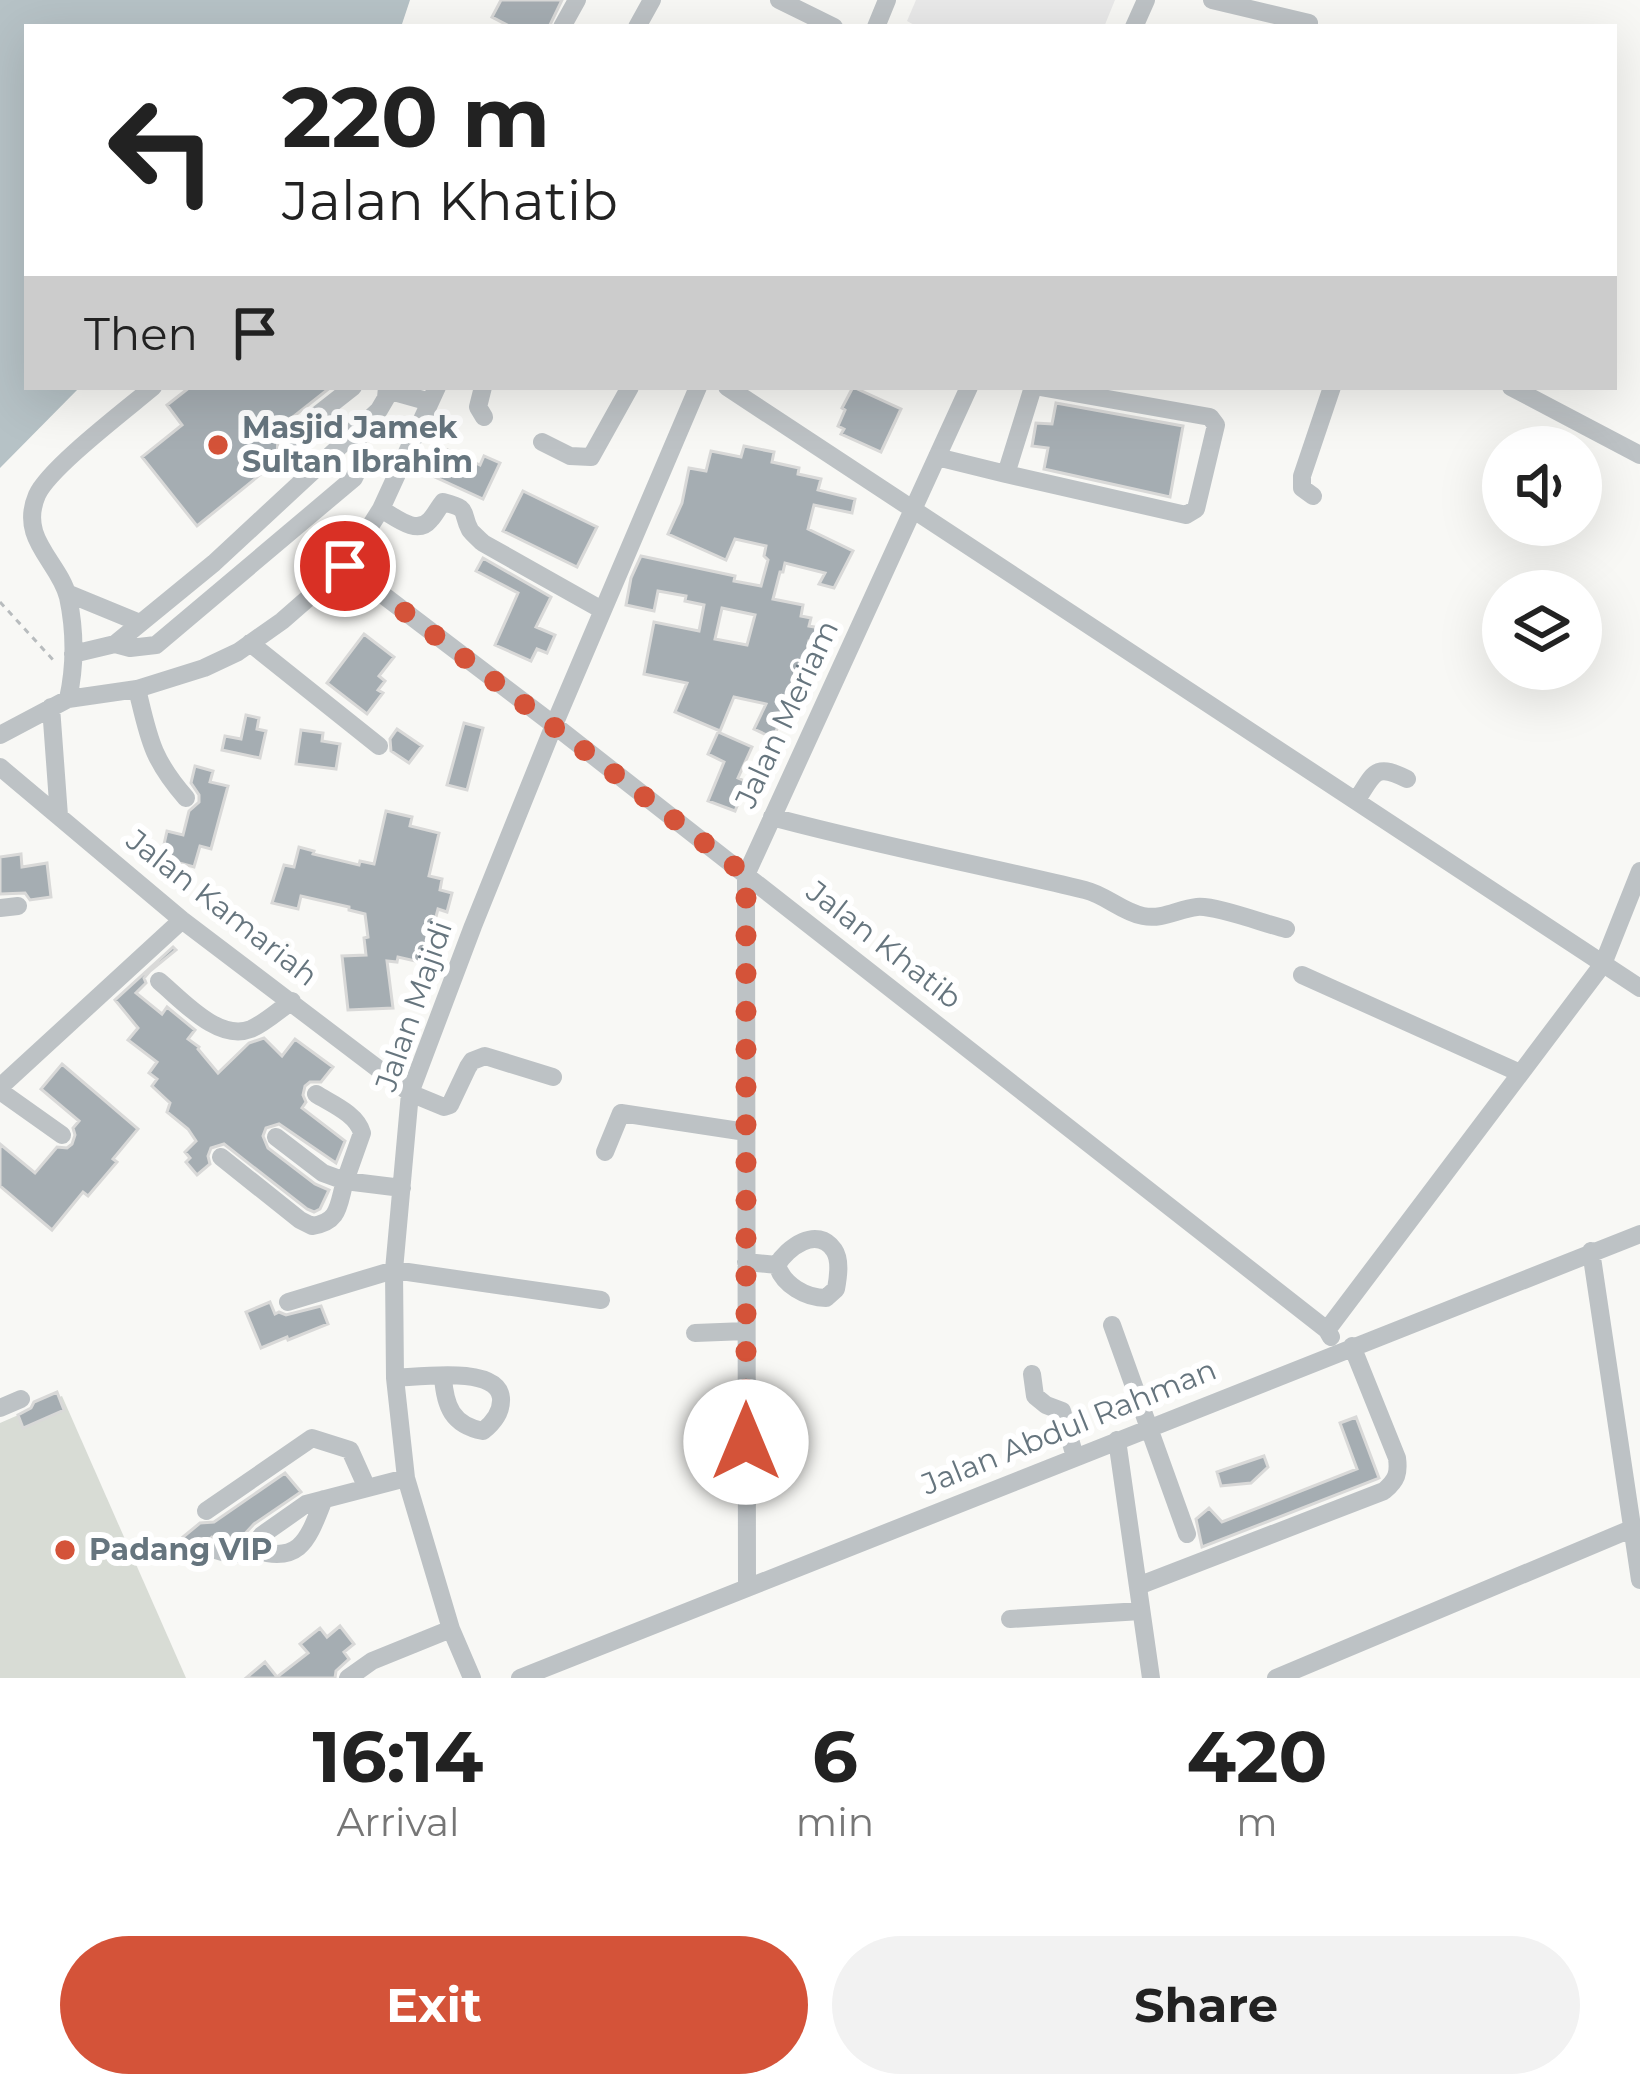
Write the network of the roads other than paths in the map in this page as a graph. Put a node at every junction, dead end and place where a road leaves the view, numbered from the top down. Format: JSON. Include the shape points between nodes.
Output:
{"nodes":[{"id":1,"x":779,"y":0,"type":"edge"},
{"id":2,"x":1212,"y":0,"type":"edge"},
{"id":3,"x":1309,"y":23,"type":"dead end"},
{"id":4,"x":828,"y":24,"type":"edge"},
{"id":5,"x":150,"y":390,"type":"edge"},
{"id":6,"x":349,"y":390,"type":"edge"},
{"id":7,"x":387,"y":390,"type":"edge"},
{"id":8,"x":403,"y":390,"type":"edge"},
{"id":9,"x":482,"y":390,"type":"edge"},
{"id":10,"x":628,"y":390,"type":"edge"},
{"id":11,"x":697,"y":390,"type":"edge"},
{"id":12,"x":731,"y":390,"type":"edge"},
{"id":13,"x":967,"y":390,"type":"edge"},
{"id":14,"x":1035,"y":390,"type":"edge"},
{"id":15,"x":1053,"y":390,"type":"edge"},
{"id":16,"x":1331,"y":390,"type":"edge"},
{"id":17,"x":1517,"y":390,"type":"edge"},
{"id":18,"x":434,"y":394,"type":"edge"},
{"id":19,"x":484,"y":417,"type":"dead end"},
{"id":20,"x":354,"y":430,"type":"junction"},
{"id":21,"x":542,"y":442,"type":"dead end"},
{"id":22,"x":1640,"y":455,"type":"edge"},
{"id":23,"x":937,"y":457,"type":"junction"},
{"id":24,"x":309,"y":472,"type":"junction"},
{"id":25,"x":1006,"y":474,"type":"junction"},
{"id":26,"x":1313,"y":496,"type":"dead end"},
{"id":27,"x":381,"y":509,"type":"junction"},
{"id":28,"x":912,"y":511,"type":"junction"},
{"id":29,"x":345,"y":566,"type":"junction"},
{"id":30,"x":67,"y":593,"type":"junction"},
{"id":31,"x":602,"y":610,"type":"junction"},
{"id":32,"x":140,"y":623,"type":"junction"},
{"id":33,"x":250,"y":643,"type":"junction"},
{"id":34,"x":115,"y":644,"type":"junction"},
{"id":35,"x":73,"y":654,"type":"junction"},
{"id":36,"x":136,"y":688,"type":"junction"},
{"id":37,"x":64,"y":696,"type":"junction"},
{"id":38,"x":554,"y":725,"type":"junction"},
{"id":39,"x":0,"y":735,"type":"edge"},
{"id":40,"x":379,"y":746,"type":"dead end"},
{"id":41,"x":0,"y":767,"type":"edge"},
{"id":42,"x":1407,"y":778,"type":"dead end"},
{"id":43,"x":185,"y":798,"type":"dead end"},
{"id":44,"x":1356,"y":801,"type":"junction"},
{"id":45,"x":59,"y":816,"type":"junction"},
{"id":46,"x":772,"y":817,"type":"junction"},
{"id":47,"x":746,"y":875,"type":"junction"},
{"id":48,"x":1638,"y":883,"type":"edge"},
{"id":49,"x":182,"y":920,"type":"junction"},
{"id":50,"x":1286,"y":929,"type":"dead end"},
{"id":51,"x":1603,"y":964,"type":"junction"},
{"id":52,"x":1302,"y":975,"type":"dead end"},
{"id":53,"x":160,"y":981,"type":"dead end"},
{"id":54,"x":1640,"y":988,"type":"edge"},
{"id":55,"x":292,"y":1001,"type":"junction"},
{"id":56,"x":1520,"y":1073,"type":"junction"},
{"id":57,"x":554,"y":1077,"type":"dead end"},
{"id":58,"x":0,"y":1089,"type":"edge"},
{"id":59,"x":316,"y":1094,"type":"dead end"},
{"id":60,"x":410,"y":1094,"type":"junction"},
{"id":61,"x":746,"y":1132,"type":"junction"},
{"id":62,"x":62,"y":1135,"type":"dead end"},
{"id":63,"x":276,"y":1137,"type":"dead end"},
{"id":64,"x":605,"y":1152,"type":"dead end"},
{"id":65,"x":221,"y":1157,"type":"dead end"},
{"id":66,"x":345,"y":1181,"type":"junction"},
{"id":67,"x":402,"y":1188,"type":"junction"},
{"id":68,"x":1640,"y":1234,"type":"edge"},
{"id":69,"x":1591,"y":1251,"type":"junction"},
{"id":70,"x":746,"y":1262,"type":"junction"},
{"id":71,"x":777,"y":1265,"type":"dead end"},
{"id":72,"x":394,"y":1270,"type":"junction"},
{"id":73,"x":601,"y":1300,"type":"dead end"},
{"id":74,"x":287,"y":1302,"type":"dead end"},
{"id":75,"x":1112,"y":1325,"type":"dead end"},
{"id":76,"x":1328,"y":1330,"type":"junction"},
{"id":77,"x":746,"y":1331,"type":"junction"},
{"id":78,"x":694,"y":1333,"type":"dead end"},
{"id":79,"x":1346,"y":1349,"type":"junction"},
{"id":80,"x":1032,"y":1374,"type":"dead end"},
{"id":81,"x":443,"y":1377,"type":"dead end"},
{"id":82,"x":395,"y":1378,"type":"junction"},
{"id":83,"x":21,"y":1400,"type":"dead end"},
{"id":84,"x":0,"y":1408,"type":"edge"},
{"id":85,"x":1149,"y":1427,"type":"junction"},
{"id":86,"x":1117,"y":1440,"type":"junction"},
{"id":87,"x":1075,"y":1457,"type":"junction"},
{"id":88,"x":406,"y":1478,"type":"junction"},
{"id":89,"x":367,"y":1488,"type":"junction"},
{"id":90,"x":1633,"y":1496,"type":"edge"},
{"id":91,"x":324,"y":1499,"type":"junction"},
{"id":92,"x":206,"y":1511,"type":"dead end"},
{"id":93,"x":1634,"y":1529,"type":"edge"},
{"id":94,"x":1187,"y":1534,"type":"dead end"},
{"id":95,"x":251,"y":1549,"type":"junction"},
{"id":96,"x":216,"y":1550,"type":"dead end"},
{"id":97,"x":1640,"y":1580,"type":"edge"},
{"id":98,"x":1138,"y":1586,"type":"junction"},
{"id":99,"x":747,"y":1588,"type":"junction"},
{"id":100,"x":1141,"y":1611,"type":"junction"},
{"id":101,"x":1010,"y":1619,"type":"dead end"},
{"id":102,"x":451,"y":1629,"type":"junction"},
{"id":103,"x":348,"y":1678,"type":"edge"},
{"id":104,"x":472,"y":1678,"type":"edge"},
{"id":105,"x":520,"y":1678,"type":"edge"},
{"id":106,"x":1150,"y":1678,"type":"edge"},
{"id":107,"x":1276,"y":1678,"type":"edge"}],
"edges":[{"from":1,"to":4,"type":"street"},
{"from":2,"to":3,"type":"street"},
{"from":5,"to":30,"type":"street","via":[[36,497],[37,539]]},
{"from":6,"to":24,"type":"street","via":[[297,431],[296,453]]},
{"from":7,"to":20,"type":"street","via":[[379,410]]},
{"from":8,"to":18,"type":"street"},
{"from":9,"to":19,"type":"street"},
{"from":10,"to":21,"type":"street","via":[[591,457]]},
{"from":11,"to":31,"type":"street","name":"Jalan Majidi"},
{"from":12,"to":28,"type":"street"},
{"from":13,"to":23,"type":"street","name":"Jalan Meriam"},
{"from":14,"to":25,"type":"street"},
{"from":15,"to":25,"type":"street","via":[[1210,417],[1216,424],[1196,509],[1186,515]]},
{"from":16,"to":26,"type":"street","via":[[1302,476]]},
{"from":17,"to":22,"type":"street"},
{"from":18,"to":27,"type":"street"},
{"from":20,"to":24,"type":"street"},
{"from":20,"to":34,"type":"street","via":[[362,461],[354,478],[156,645]]},
{"from":23,"to":25,"type":"street"},
{"from":23,"to":28,"type":"street","name":"Jalan Meriam"},
{"from":24,"to":32,"type":"street"},
{"from":27,"to":29,"type":"street"},
{"from":27,"to":31,"type":"street","via":[[411,526],[429,522],[443,502],[464,510],[483,543]]},
{"from":28,"to":44,"type":"street"},
{"from":28,"to":46,"type":"street","name":"Jalan Meriam"},
{"from":29,"to":33,"type":"street"},
{"from":29,"to":38,"type":"street","name":"Jalan Khatib"},
{"from":30,"to":32,"type":"street"},
{"from":30,"to":35,"type":"street"},
{"from":31,"to":38,"type":"street","name":"Jalan Majidi"},
{"from":32,"to":34,"type":"street"},
{"from":33,"to":36,"type":"street","via":[[205,668]]},
{"from":33,"to":40,"type":"street"},
{"from":34,"to":35,"type":"street"},
{"from":35,"to":37,"type":"street"},
{"from":36,"to":37,"type":"street"},
{"from":36,"to":43,"type":"street","via":[[153,754]]},
{"from":37,"to":39,"type":"street"},
{"from":37,"to":45,"type":"street"},
{"from":38,"to":47,"type":"street","name":"Jalan Khatib"},
{"from":38,"to":60,"type":"street","name":"Jalan Majidi"},
{"from":41,"to":45,"type":"street","name":"Jalan Kamariah"},
{"from":42,"to":44,"type":"street","via":[[1380,770]]},
{"from":44,"to":51,"type":"street"},
{"from":45,"to":49,"type":"street","name":"Jalan Kamariah"},
{"from":46,"to":47,"type":"street","name":"Jalan Meriam"},
{"from":46,"to":50,"type":"street","via":[[1097,893],[1146,916],[1200,906]]},
{"from":47,"to":61,"type":"street","name":"Jalan Meriam"},
{"from":47,"to":76,"type":"street","name":"Jalan Khatib"},
{"from":48,"to":51,"type":"street"},
{"from":49,"to":55,"type":"street","name":"Jalan Kamariah"},
{"from":49,"to":58,"type":"street"},
{"from":51,"to":54,"type":"street"},
{"from":51,"to":56,"type":"street"},
{"from":52,"to":56,"type":"street"},
{"from":53,"to":55,"type":"street","via":[[199,1014],[236,1031]]},
{"from":55,"to":60,"type":"street","name":"Jalan Kamariah"},
{"from":56,"to":76,"type":"street"},
{"from":57,"to":60,"type":"street","via":[[485,1056],[468,1066],[451,1105]]},
{"from":58,"to":62,"type":"street"},
{"from":59,"to":66,"type":"street","via":[[361,1126]]},
{"from":60,"to":67,"type":"street","name":"Jalan Majidi"},
{"from":61,"to":64,"type":"street","via":[[621,1112]]},
{"from":61,"to":70,"type":"street","name":"Jalan Meriam"},
{"from":63,"to":66,"type":"street"},
{"from":65,"to":66,"type":"street","via":[[311,1226],[330,1222]]},
{"from":66,"to":67,"type":"street"},
{"from":67,"to":72,"type":"street","name":"Jalan Majidi"},
{"from":68,"to":69,"type":"street","name":"Jalan Abdul Rahman"},
{"from":69,"to":79,"type":"street","name":"Jalan Abdul Rahman"},
{"from":69,"to":90,"type":"street"},
{"from":70,"to":71,"type":"street"},
{"from":70,"to":77,"type":"street","name":"Jalan Meriam"},
{"from":72,"to":73,"type":"street"},
{"from":72,"to":74,"type":"street"},
{"from":72,"to":82,"type":"street","name":"Jalan Majidi"},
{"from":75,"to":85,"type":"street"},
{"from":76,"to":79,"type":"street"},
{"from":77,"to":78,"type":"street"},
{"from":77,"to":99,"type":"street","name":"Jalan Meriam"},
{"from":79,"to":85,"type":"street","name":"Jalan Abdul Rahman"},
{"from":79,"to":98,"type":"street","via":[[1397,1458],[1394,1482]]},
{"from":80,"to":87,"type":"street","via":[[1035,1396],[1062,1411]]},
{"from":81,"to":82,"type":"street"},
{"from":82,"to":88,"type":"street","name":"Jalan Majidi"},
{"from":83,"to":84,"type":"street"},
{"from":85,"to":86,"type":"street","name":"Jalan Abdul Rahman"},
{"from":85,"to":94,"type":"street"},
{"from":86,"to":87,"type":"street","name":"Jalan Abdul Rahman"},
{"from":86,"to":98,"type":"street"},
{"from":87,"to":99,"type":"street","name":"Jalan Abdul Rahman"},
{"from":88,"to":89,"type":"street"},
{"from":88,"to":102,"type":"street","name":"Jalan Majidi"},
{"from":89,"to":91,"type":"street"},
{"from":89,"to":92,"type":"street","via":[[350,1450],[311,1438]]},
{"from":90,"to":93,"type":"street"},
{"from":91,"to":95,"type":"street","via":[[297,1508]]},
{"from":91,"to":95,"type":"street","via":[[298,1549]]},
{"from":93,"to":97,"type":"street"},
{"from":93,"to":107,"type":"street"},
{"from":95,"to":96,"type":"street"},
{"from":98,"to":100,"type":"street"},
{"from":99,"to":105,"type":"street","name":"Jalan Abdul Rahman"},
{"from":100,"to":101,"type":"street"},
{"from":100,"to":106,"type":"street"},
{"from":102,"to":103,"type":"street"},
{"from":102,"to":104,"type":"street","name":"Jalan Majidi"}]}
